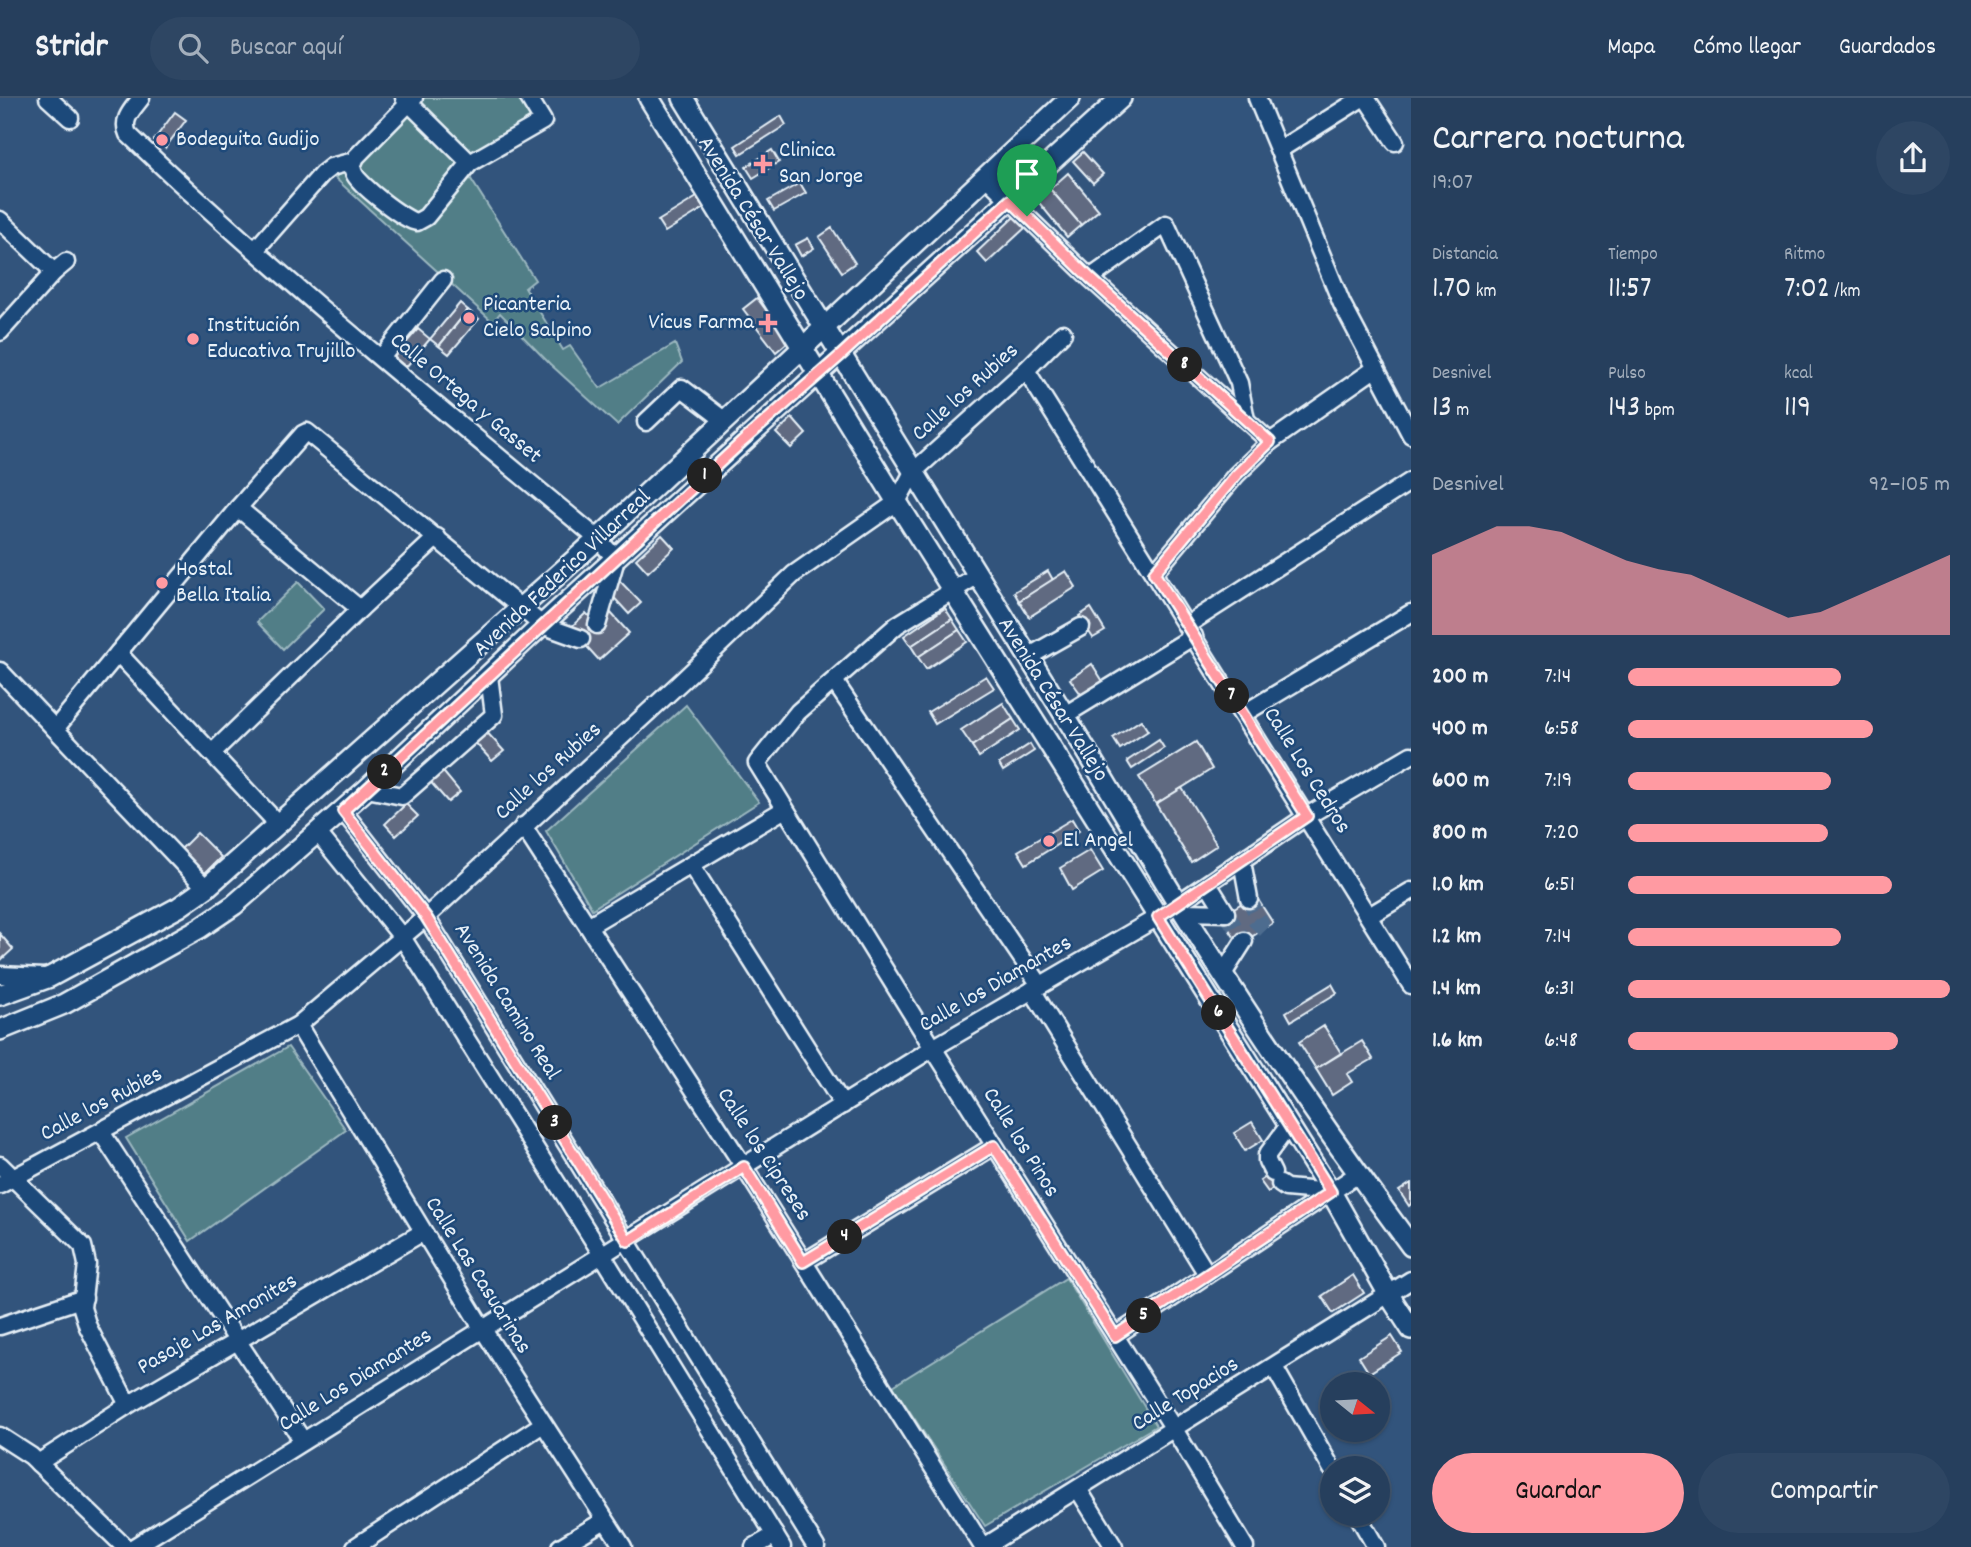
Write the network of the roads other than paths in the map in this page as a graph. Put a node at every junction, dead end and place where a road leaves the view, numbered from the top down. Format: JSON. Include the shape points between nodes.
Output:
{"nodes":[{"id":1,"x":48,"y":98,"type":"edge"},
{"id":2,"x":141,"y":98,"type":"edge"},
{"id":3,"x":529,"y":98,"type":"edge"},
{"id":4,"x":649,"y":98,"type":"edge"},
{"id":5,"x":682,"y":98,"type":"edge"},
{"id":6,"x":1070,"y":98,"type":"edge"},
{"id":7,"x":1121,"y":98,"type":"edge"},
{"id":8,"x":1257,"y":98,"type":"edge"},
{"id":9,"x":1364,"y":98,"type":"edge"},
{"id":10,"x":409,"y":99,"type":"edge"},
{"id":11,"x":1099,"y":105,"type":"edge"},
{"id":12,"x":662,"y":117,"type":"junction"},
{"id":13,"x":70,"y":118,"type":"dead end"},
{"id":14,"x":1395,"y":142,"type":"dead end"},
{"id":15,"x":1279,"y":150,"type":"junction"},
{"id":16,"x":470,"y":163,"type":"junction"},
{"id":17,"x":353,"y":164,"type":"junction"},
{"id":18,"x":986,"y":177,"type":"junction"},
{"id":19,"x":1010,"y":200,"type":"junction"},
{"id":20,"x":0,"y":220,"type":"edge"},
{"id":21,"x":256,"y":249,"type":"junction"},
{"id":22,"x":1090,"y":278,"type":"junction"},
{"id":23,"x":443,"y":280,"type":"dead end"},
{"id":24,"x":824,"y":329,"type":"junction"},
{"id":25,"x":0,"y":332,"type":"edge"},
{"id":26,"x":1063,"y":333,"type":"dead end"},
{"id":27,"x":803,"y":347,"type":"junction"},
{"id":28,"x":840,"y":356,"type":"junction"},
{"id":29,"x":381,"y":358,"type":"junction"},
{"id":30,"x":1376,"y":368,"type":"junction"},
{"id":31,"x":1026,"y":370,"type":"junction"},
{"id":32,"x":819,"y":374,"type":"junction"},
{"id":33,"x":724,"y":420,"type":"junction"},
{"id":34,"x":1246,"y":420,"type":"junction"},
{"id":35,"x":646,"y":422,"type":"dead end"},
{"id":36,"x":1411,"y":435,"type":"edge"},
{"id":37,"x":742,"y":442,"type":"junction"},
{"id":38,"x":1270,"y":442,"type":"junction"},
{"id":39,"x":913,"y":472,"type":"junction"},
{"id":40,"x":1411,"y":481,"type":"edge"},
{"id":41,"x":897,"y":502,"type":"junction"},
{"id":42,"x":238,"y":508,"type":"junction"},
{"id":43,"x":437,"y":537,"type":"junction"},
{"id":44,"x":598,"y":539,"type":"junction"},
{"id":45,"x":616,"y":559,"type":"junction"},
{"id":46,"x":1154,"y":573,"type":"junction"},
{"id":47,"x":978,"y":576,"type":"junction"},
{"id":48,"x":955,"y":592,"type":"junction"},
{"id":49,"x":521,"y":607,"type":"junction"},
{"id":50,"x":360,"y":608,"type":"junction"},
{"id":51,"x":1411,"y":613,"type":"edge"},
{"id":52,"x":542,"y":625,"type":"junction"},
{"id":53,"x":597,"y":625,"type":"dead end"},
{"id":54,"x":1081,"y":627,"type":"dead end"},
{"id":55,"x":1190,"y":630,"type":"junction"},
{"id":56,"x":581,"y":639,"type":"dead end"},
{"id":57,"x":118,"y":653,"type":"junction"},
{"id":58,"x":1028,"y":657,"type":"junction"},
{"id":59,"x":0,"y":671,"type":"edge"},
{"id":60,"x":1004,"y":671,"type":"junction"},
{"id":61,"x":489,"y":676,"type":"junction"},
{"id":62,"x":834,"y":681,"type":"junction"},
{"id":63,"x":1243,"y":714,"type":"junction"},
{"id":64,"x":1065,"y":715,"type":"junction"},
{"id":65,"x":55,"y":729,"type":"junction"},
{"id":66,"x":213,"y":752,"type":"junction"},
{"id":67,"x":1088,"y":753,"type":"junction"},
{"id":68,"x":1411,"y":755,"type":"edge"},
{"id":69,"x":1065,"y":766,"type":"junction"},
{"id":70,"x":367,"y":789,"type":"junction"},
{"id":71,"x":785,"y":808,"type":"junction"},
{"id":72,"x":343,"y":811,"type":"junction"},
{"id":73,"x":1307,"y":816,"type":"junction"},
{"id":74,"x":278,"y":824,"type":"junction"},
{"id":75,"x":523,"y":826,"type":"junction"},
{"id":76,"x":318,"y":833,"type":"junction"},
{"id":77,"x":1241,"y":861,"type":"junction"},
{"id":78,"x":691,"y":865,"type":"junction"},
{"id":79,"x":1208,"y":884,"type":"junction"},
{"id":80,"x":206,"y":888,"type":"junction"},
{"id":81,"x":1411,"y":891,"type":"edge"},
{"id":82,"x":1249,"y":899,"type":"tunnel mouth"},
{"id":83,"x":1181,"y":908,"type":"junction"},
{"id":84,"x":1369,"y":916,"type":"junction"},
{"id":85,"x":426,"y":917,"type":"junction"},
{"id":86,"x":1158,"y":917,"type":"junction"},
{"id":87,"x":588,"y":926,"type":"junction"},
{"id":88,"x":402,"y":937,"type":"junction"},
{"id":89,"x":1244,"y":941,"type":"dead end"},
{"id":90,"x":1223,"y":974,"type":"junction"},
{"id":91,"x":0,"y":975,"type":"edge"},
{"id":92,"x":50,"y":977,"type":"junction"},
{"id":93,"x":1411,"y":985,"type":"edge"},
{"id":94,"x":1036,"y":987,"type":"junction"},
{"id":95,"x":0,"y":995,"type":"edge"},
{"id":96,"x":64,"y":1004,"type":"junction"},
{"id":97,"x":298,"y":1026,"type":"junction"},
{"id":98,"x":0,"y":1030,"type":"edge"},
{"id":99,"x":933,"y":1048,"type":"junction"},
{"id":100,"x":843,"y":1105,"type":"junction"},
{"id":101,"x":1289,"y":1125,"type":"junction"},
{"id":102,"x":101,"y":1132,"type":"junction"},
{"id":103,"x":994,"y":1146,"type":"junction"},
{"id":104,"x":0,"y":1165,"type":"edge"},
{"id":105,"x":744,"y":1167,"type":"junction"},
{"id":106,"x":1358,"y":1174,"type":"junction"},
{"id":107,"x":7,"y":1181,"type":"edge"},
{"id":108,"x":1331,"y":1192,"type":"junction"},
{"id":109,"x":423,"y":1232,"type":"junction"},
{"id":110,"x":628,"y":1241,"type":"junction"},
{"id":111,"x":1411,"y":1245,"type":"edge"},
{"id":112,"x":603,"y":1256,"type":"junction"},
{"id":113,"x":803,"y":1262,"type":"junction"},
{"id":114,"x":1207,"y":1274,"type":"junction"},
{"id":115,"x":1411,"y":1280,"type":"edge"},
{"id":116,"x":1389,"y":1295,"type":"junction"},
{"id":117,"x":84,"y":1298,"type":"junction"},
{"id":118,"x":0,"y":1326,"type":"edge"},
{"id":119,"x":482,"y":1328,"type":"junction"},
{"id":120,"x":1411,"y":1329,"type":"edge"},
{"id":121,"x":1115,"y":1336,"type":"junction"},
{"id":122,"x":237,"y":1340,"type":"junction"},
{"id":123,"x":1274,"y":1367,"type":"junction"},
{"id":124,"x":128,"y":1405,"type":"junction"},
{"id":125,"x":544,"y":1424,"type":"junction"},
{"id":126,"x":1174,"y":1429,"type":"junction"},
{"id":127,"x":0,"y":1436,"type":"edge"},
{"id":128,"x":303,"y":1441,"type":"junction"},
{"id":129,"x":1325,"y":1456,"type":"edge"},
{"id":130,"x":38,"y":1463,"type":"junction"},
{"id":131,"x":1078,"y":1489,"type":"junction"},
{"id":132,"x":605,"y":1520,"type":"junction"},
{"id":133,"x":1364,"y":1526,"type":"edge"},
{"id":134,"x":778,"y":1541,"type":"edge"},
{"id":135,"x":125,"y":1547,"type":"edge"},
{"id":136,"x":134,"y":1547,"type":"edge"},
{"id":137,"x":355,"y":1547,"type":"edge"},
{"id":138,"x":560,"y":1547,"type":"edge"},
{"id":139,"x":623,"y":1547,"type":"edge"},
{"id":140,"x":754,"y":1547,"type":"edge"},
{"id":141,"x":816,"y":1547,"type":"edge"},
{"id":142,"x":983,"y":1547,"type":"edge"},
{"id":143,"x":1114,"y":1547,"type":"edge"},
{"id":144,"x":1245,"y":1547,"type":"edge"},
{"id":145,"x":1376,"y":1547,"type":"edge"}],
"edges":[{"from":1,"to":13,"type":"street"},
{"from":2,"to":21,"type":"street","name":"Calle Ortega y Gasset","via":[[126,119],[128,134]]},
{"from":3,"to":16,"type":"street","via":[[543,121]]},
{"from":4,"to":12,"type":"main road","name":"Avenida César Vallejo"},
{"from":5,"to":12,"type":"main road"},
{"from":5,"to":24,"type":"main road","name":"Avenida César Vallejo"},
{"from":6,"to":18,"type":"main road","name":"Avenida Federico Villarreal"},
{"from":7,"to":11,"type":"main road","name":"Avenida Federico Villarreal"},
{"from":8,"to":15,"type":"street"},
{"from":9,"to":14,"type":"street"},
{"from":9,"to":15,"type":"street"},
{"from":10,"to":16,"type":"street"},
{"from":10,"to":17,"type":"street"},
{"from":11,"to":19,"type":"main road","name":"Avenida Federico Villarreal"},
{"from":12,"to":27,"type":"main road","name":"Avenida César Vallejo"},
{"from":15,"to":30,"type":"street","via":[[1342,304]]},
{"from":16,"to":17,"type":"street","via":[[417,222],[405,219],[356,178]]},
{"from":17,"to":21,"type":"street","via":[[331,167],[322,174]]},
{"from":18,"to":19,"type":"street"},
{"from":18,"to":24,"type":"main road","name":"Avenida Federico Villarreal"},
{"from":19,"to":22,"type":"street"},
{"from":19,"to":28,"type":"main road","name":"Avenida Federico Villarreal"},
{"from":20,"to":25,"type":"street","via":[[60,267]]},
{"from":21,"to":29,"type":"street","name":"Calle Ortega y Gasset"},
{"from":22,"to":34,"type":"street"},
{"from":22,"to":34,"type":"street","via":[[1166,224],[1239,383]]},
{"from":23,"to":29,"type":"street"},
{"from":24,"to":27,"type":"main road","name":"Avenida Federico Villarreal"},
{"from":24,"to":28,"type":"main road","name":"Avenida César Vallejo"},
{"from":26,"to":31,"type":"street","name":"Calle los Rubies"},
{"from":27,"to":32,"type":"main road","name":"Avenida César Vallejo"},
{"from":27,"to":33,"type":"main road","name":"Avenida Federico Villarreal"},
{"from":28,"to":32,"type":"main road","name":"Avenida Federico Villarreal"},
{"from":28,"to":39,"type":"main road","name":"Avenida César Vallejo"},
{"from":29,"to":44,"type":"street","name":"Calle Ortega y Gasset"},
{"from":30,"to":36,"type":"street"},
{"from":30,"to":38,"type":"street"},
{"from":31,"to":39,"type":"street","name":"Calle los Rubies"},
{"from":31,"to":46,"type":"street","name":"Calle Los Cedros"},
{"from":32,"to":37,"type":"main road","name":"Avenida Federico Villarreal"},
{"from":32,"to":41,"type":"main road","name":"Avenida César Vallejo"},
{"from":33,"to":35,"type":"street","via":[[682,388]]},
{"from":33,"to":37,"type":"main road"},
{"from":33,"to":44,"type":"main road","name":"Avenida Federico Villarreal"},
{"from":34,"to":38,"type":"street"},
{"from":37,"to":45,"type":"main road","name":"Avenida Federico Villarreal"},
{"from":38,"to":46,"type":"street","via":[[1236,475]]},
{"from":39,"to":41,"type":"street","name":"Calle los Rubies"},
{"from":39,"to":47,"type":"main road","name":"Avenida César Vallejo"},
{"from":40,"to":55,"type":"street"},
{"from":41,"to":48,"type":"main road","name":"Avenida César Vallejo"},
{"from":41,"to":75,"type":"street","name":"Calle los Rubies","via":[[794,573]]},
{"from":42,"to":43,"type":"street","via":[[307,432]]},
{"from":42,"to":50,"type":"street"},
{"from":42,"to":57,"type":"street"},
{"from":43,"to":49,"type":"street"},
{"from":43,"to":50,"type":"street"},
{"from":44,"to":45,"type":"street","name":"Calle Ortega y Gasset"},
{"from":44,"to":49,"type":"main road","name":"Avenida Federico Villarreal"},
{"from":45,"to":52,"type":"main road","name":"Avenida Federico Villarreal"},
{"from":45,"to":53,"type":"street"},
{"from":46,"to":55,"type":"street","name":"Calle Los Cedros"},
{"from":47,"to":48,"type":"street"},
{"from":47,"to":58,"type":"main road","name":"Avenida César Vallejo"},
{"from":48,"to":60,"type":"main road","name":"Avenida César Vallejo"},
{"from":48,"to":62,"type":"street","via":[[897,625]]},
{"from":49,"to":52,"type":"street"},
{"from":49,"to":74,"type":"main road","name":"Avenida Federico Villarreal"},
{"from":50,"to":66,"type":"street"},
{"from":51,"to":63,"type":"street"},
{"from":52,"to":56,"type":"street"},
{"from":52,"to":61,"type":"main road","name":"Avenida Federico Villarreal"},
{"from":54,"to":58,"type":"street"},
{"from":55,"to":63,"type":"street","name":"Calle Los Cedros"},
{"from":55,"to":64,"type":"street"},
{"from":57,"to":65,"type":"street"},
{"from":57,"to":66,"type":"street"},
{"from":58,"to":60,"type":"main road"},
{"from":58,"to":64,"type":"main road","name":"Avenida César Vallejo"},
{"from":59,"to":65,"type":"street"},
{"from":60,"to":69,"type":"main road","name":"Avenida César Vallejo"},
{"from":61,"to":70,"type":"main road","name":"Avenida Federico Villarreal"},
{"from":61,"to":70,"type":"street","via":[[494,715],[402,796]]},
{"from":62,"to":71,"type":"street","name":"Calle los Pinos","via":[[798,712],[757,763]]},
{"from":62,"to":94,"type":"street"},
{"from":63,"to":73,"type":"street","name":"Calle Los Cedros"},
{"from":64,"to":67,"type":"main road","name":"Avenida César Vallejo"},
{"from":65,"to":80,"type":"street"},
{"from":66,"to":74,"type":"street"},
{"from":67,"to":69,"type":"main road"},
{"from":67,"to":83,"type":"main road","name":"Avenida César Vallejo"},
{"from":68,"to":73,"type":"street","name":"Calle los Diamantes"},
{"from":69,"to":86,"type":"main road","name":"Avenida César Vallejo"},
{"from":70,"to":72,"type":"main road","name":"Avenida Federico Villarreal"},
{"from":71,"to":78,"type":"street"},
{"from":71,"to":99,"type":"street","name":"Calle los Pinos"},
{"from":72,"to":76,"type":"main road","name":"Avenida Federico Villarreal"},
{"from":72,"to":85,"type":"street","name":"Avenida Camino Real"},
{"from":73,"to":77,"type":"street","name":"Calle los Diamantes"},
{"from":73,"to":84,"type":"street","name":"Calle Los Cedros"},
{"from":74,"to":80,"type":"main road","name":"Avenida Federico Villarreal"},
{"from":75,"to":85,"type":"street","name":"Calle los Rubies"},
{"from":75,"to":87,"type":"street","name":"Calle los Cipreses"},
{"from":76,"to":88,"type":"street"},
{"from":76,"to":96,"type":"main road","name":"Avenida Federico Villarreal","via":[[200,928]]},
{"from":77,"to":79,"type":"street","name":"Calle los Diamantes"},
{"from":77,"to":82,"type":"street"},
{"from":78,"to":87,"type":"street"},
{"from":78,"to":100,"type":"street"},
{"from":79,"to":83,"type":"street","name":"Calle los Diamantes"},
{"from":79,"to":83,"type":"street","via":[[1226,913]]},
{"from":80,"to":92,"type":"main road","name":"Avenida Federico Villarreal"},
{"from":81,"to":84,"type":"street"},
{"from":83,"to":86,"type":"street","name":"Calle los Diamantes"},
{"from":83,"to":90,"type":"main road","name":"Avenida César Vallejo"},
{"from":84,"to":93,"type":"street","name":"Calle Los Cedros"},
{"from":85,"to":88,"type":"street","name":"Calle los Rubies"},
{"from":85,"to":110,"type":"street","name":"Avenida Camino Real"},
{"from":86,"to":94,"type":"street","name":"Calle los Diamantes"},
{"from":86,"to":101,"type":"main road","name":"Avenida César Vallejo"},
{"from":87,"to":105,"type":"street","name":"Calle los Cipreses"},
{"from":88,"to":97,"type":"street","name":"Calle los Rubies"},
{"from":88,"to":112,"type":"street"},
{"from":89,"to":90,"type":"street"},
{"from":90,"to":106,"type":"main road","name":"Avenida César Vallejo"},
{"from":91,"to":92,"type":"street"},
{"from":92,"to":95,"type":"main road","name":"Avenida Federico Villarreal"},
{"from":92,"to":96,"type":"main road"},
{"from":94,"to":99,"type":"street","name":"Calle los Diamantes"},
{"from":94,"to":114,"type":"street"},
{"from":96,"to":98,"type":"main road","name":"Avenida Federico Villarreal"},
{"from":97,"to":102,"type":"street","name":"Calle los Rubies"},
{"from":97,"to":109,"type":"street","name":"Calle Las Casuarinas"},
{"from":99,"to":100,"type":"street","name":"Calle los Diamantes"},
{"from":99,"to":103,"type":"street","name":"Calle los Pinos"},
{"from":100,"to":105,"type":"street","name":"Calle los Diamantes"},
{"from":101,"to":108,"type":"main road","name":"Avenida César Vallejo"},
{"from":101,"to":108,"type":"street","via":[[1267,1155],[1276,1178],[1286,1188]]},
{"from":102,"to":107,"type":"street","name":"Calle los Rubies"},
{"from":102,"to":122,"type":"street"},
{"from":103,"to":113,"type":"street"},
{"from":103,"to":121,"type":"street","name":"Calle los Pinos"},
{"from":104,"to":107,"type":"street"},
{"from":105,"to":110,"type":"street","name":"Calle los Diamantes"},
{"from":105,"to":113,"type":"street","name":"Calle los Cipreses"},
{"from":106,"to":108,"type":"street"},
{"from":106,"to":111,"type":"main road","name":"Avenida César Vallejo"},
{"from":107,"to":117,"type":"street","via":[[83,1246],[87,1264]]},
{"from":108,"to":114,"type":"street"},
{"from":108,"to":116,"type":"main road","name":"Avenida César Vallejo"},
{"from":109,"to":119,"type":"street","name":"Calle Las Casuarinas"},
{"from":109,"to":122,"type":"street","name":"Pasaje Las Amonites"},
{"from":110,"to":112,"type":"street","name":"Calle los Diamantes"},
{"from":110,"to":141,"type":"street","name":"Avenida Camino Real"},
{"from":112,"to":119,"type":"street","name":"Calle Los Diamantes"},
{"from":112,"to":134,"type":"street"},
{"from":113,"to":142,"type":"street","name":"Calle los Cipreses"},
{"from":114,"to":121,"type":"street"},
{"from":115,"to":116,"type":"street","name":"Calle Topacios"},
{"from":116,"to":120,"type":"main road","name":"Avenida César Vallejo"},
{"from":116,"to":123,"type":"street","name":"Calle Topacios"},
{"from":117,"to":118,"type":"street"},
{"from":117,"to":124,"type":"street","via":[[88,1327]]},
{"from":119,"to":125,"type":"street","name":"Calle Las Casuarinas"},
{"from":119,"to":128,"type":"street","name":"Calle Los Diamantes"},
{"from":121,"to":126,"type":"street","name":"Calle los Pinos"},
{"from":122,"to":124,"type":"street","name":"Pasaje Las Amonites"},
{"from":122,"to":128,"type":"street"},
{"from":123,"to":126,"type":"street","name":"Calle Topacios"},
{"from":123,"to":129,"type":"street"},
{"from":124,"to":130,"type":"street","name":"Pasaje Las Amonites"},
{"from":125,"to":132,"type":"street","name":"Calle Las Casuarinas"},
{"from":125,"to":137,"type":"street"},
{"from":126,"to":131,"type":"street","name":"Calle Topacios"},
{"from":126,"to":144,"type":"street","name":"Calle los Pinos"},
{"from":127,"to":130,"type":"street"},
{"from":128,"to":136,"type":"street","name":"Calle Los Diamantes"},
{"from":130,"to":135,"type":"street"},
{"from":131,"to":142,"type":"street","name":"Calle Topacios"},
{"from":131,"to":143,"type":"street"},
{"from":132,"to":138,"type":"street"},
{"from":132,"to":139,"type":"street","name":"Calle Las Casuarinas"},
{"from":133,"to":145,"type":"street"},
{"from":134,"to":140,"type":"street"}]}
